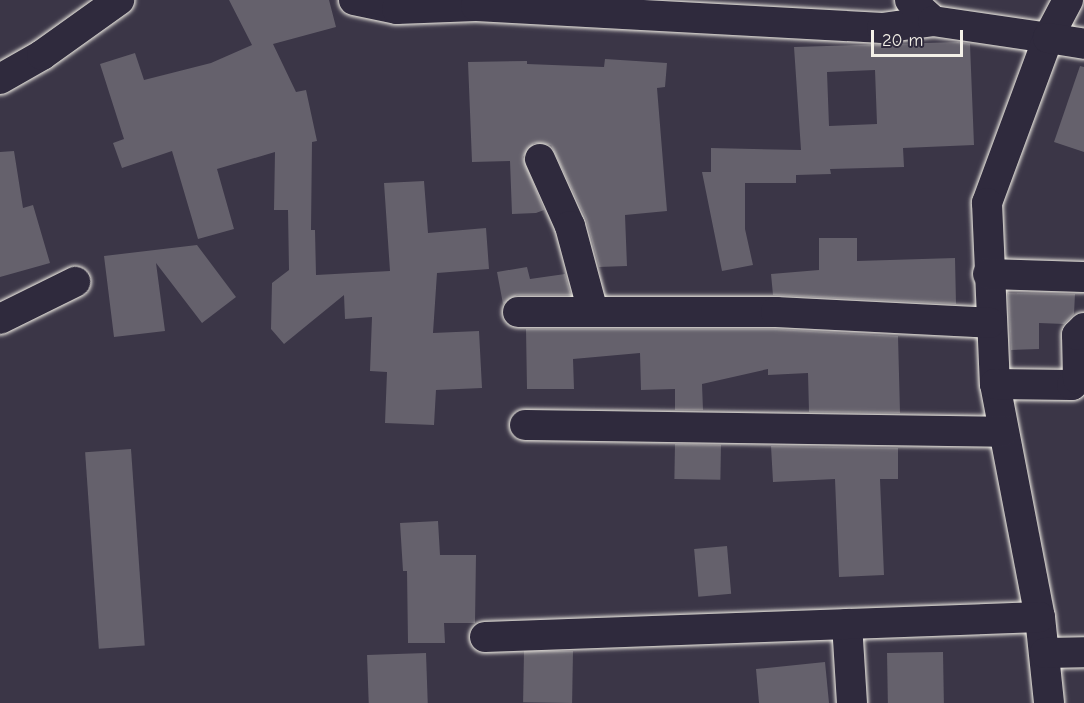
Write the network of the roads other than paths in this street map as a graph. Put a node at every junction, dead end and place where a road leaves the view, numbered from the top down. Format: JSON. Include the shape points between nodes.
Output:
{"nodes":[{"id":1,"x":119,"y":0,"type":"edge"},
{"id":2,"x":354,"y":0,"type":"edge"},
{"id":3,"x":910,"y":0,"type":"edge"},
{"id":4,"x":1068,"y":0,"type":"edge"},
{"id":5,"x":479,"y":3,"type":"edge"},
{"id":6,"x":933,"y":21,"type":"junction"},
{"id":7,"x":1048,"y":38,"type":"junction"},
{"id":8,"x":1084,"y":44,"type":"edge"},
{"id":9,"x":0,"y":79,"type":"edge"},
{"id":10,"x":540,"y":159,"type":"dead end"},
{"id":11,"x":988,"y":274,"type":"junction"},
{"id":12,"x":1084,"y":277,"type":"edge"},
{"id":13,"x":75,"y":282,"type":"dead end"},
{"id":14,"x":518,"y":312,"type":"dead end"},
{"id":15,"x":593,"y":312,"type":"junction"},
{"id":16,"x":0,"y":319,"type":"edge"},
{"id":17,"x":990,"y":323,"type":"junction"},
{"id":18,"x":1084,"y":328,"type":"edge"},
{"id":19,"x":995,"y":384,"type":"junction"},
{"id":20,"x":525,"y":425,"type":"dead end"},
{"id":21,"x":1003,"y":432,"type":"junction"},
{"id":22,"x":1040,"y":617,"type":"junction"},
{"id":23,"x":847,"y":624,"type":"junction"},
{"id":24,"x":485,"y":637,"type":"dead end"},
{"id":25,"x":1084,"y":652,"type":"edge"},
{"id":26,"x":1045,"y":653,"type":"junction"},
{"id":27,"x":852,"y":703,"type":"edge"},
{"id":28,"x":1049,"y":703,"type":"edge"}],
"edges":[{"from":1,"to":9,"type":"street","via":[[42,56]]},
{"from":2,"to":5,"type":"street","via":[[397,9]]},
{"from":3,"to":6,"type":"street"},
{"from":4,"to":7,"type":"street"},
{"from":5,"to":6,"type":"street","via":[[882,28]]},
{"from":6,"to":7,"type":"street"},
{"from":7,"to":8,"type":"street"},
{"from":7,"to":11,"type":"street","via":[[987,203]]},
{"from":10,"to":15,"type":"street","via":[[570,226]]},
{"from":11,"to":12,"type":"street"},
{"from":11,"to":17,"type":"street"},
{"from":13,"to":16,"type":"street"},
{"from":14,"to":15,"type":"street"},
{"from":15,"to":17,"type":"street","via":[[776,312]]},
{"from":17,"to":19,"type":"street"},
{"from":18,"to":19,"type":"street","via":[[1077,335],[1078,379],[1072,385]]},
{"from":19,"to":21,"type":"street"},
{"from":20,"to":21,"type":"street"},
{"from":21,"to":22,"type":"street"},
{"from":22,"to":23,"type":"street"},
{"from":22,"to":26,"type":"street"},
{"from":23,"to":24,"type":"street"},
{"from":23,"to":27,"type":"street"},
{"from":25,"to":26,"type":"street"},
{"from":26,"to":28,"type":"street"}]}
